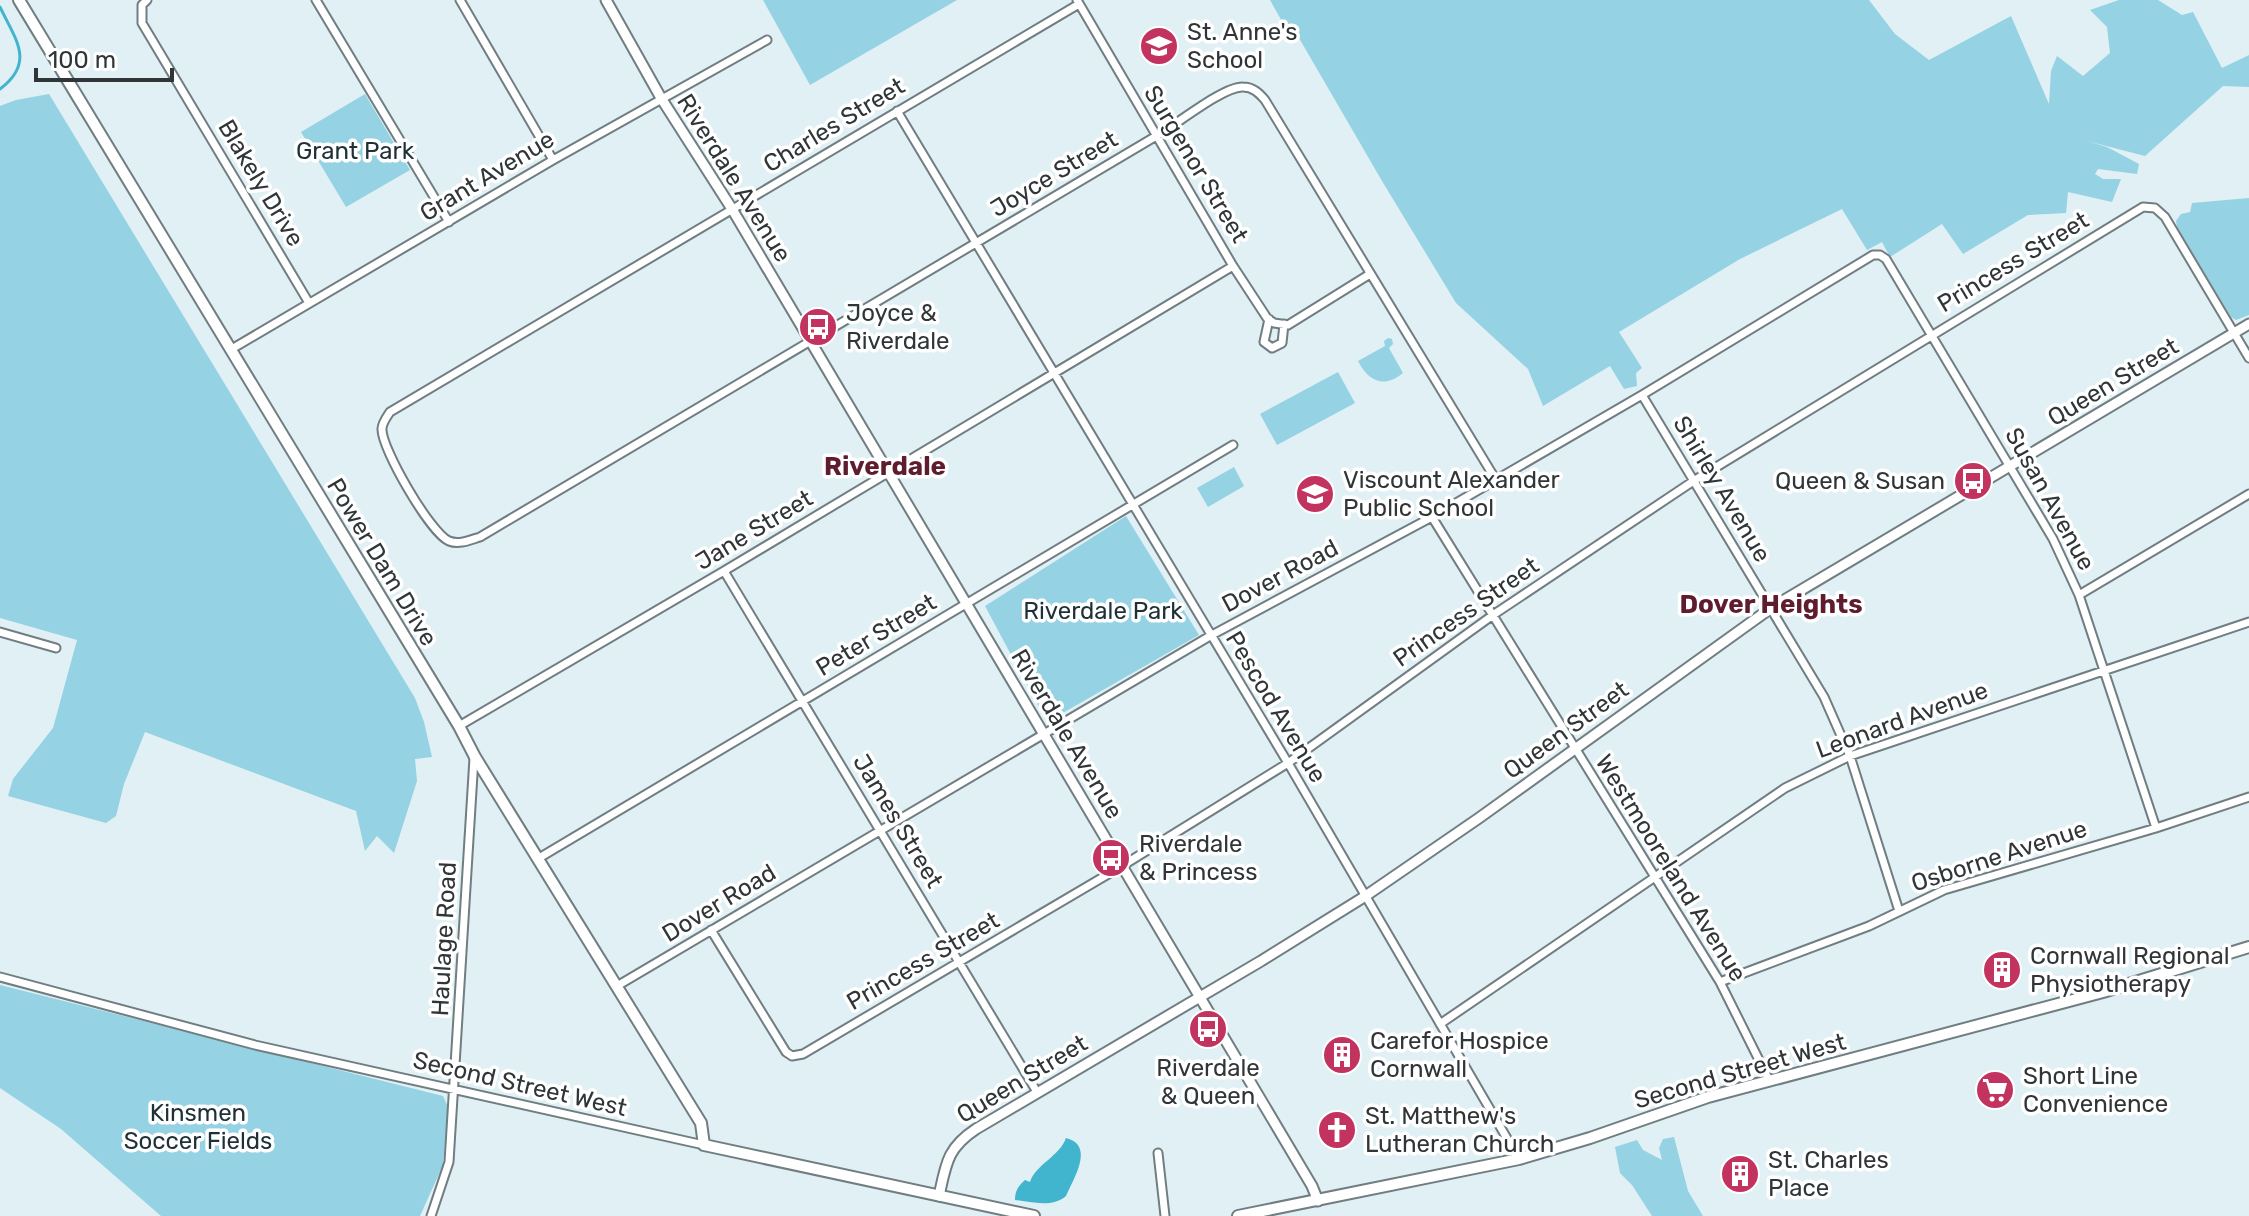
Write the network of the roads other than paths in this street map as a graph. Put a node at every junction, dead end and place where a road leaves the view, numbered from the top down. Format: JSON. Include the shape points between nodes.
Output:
{"nodes":[{"id":1,"x":19,"y":0,"type":"edge"},
{"id":2,"x":147,"y":0,"type":"edge"},
{"id":3,"x":316,"y":0,"type":"edge"},
{"id":4,"x":460,"y":0,"type":"edge"},
{"id":5,"x":608,"y":1,"type":"edge"},
{"id":6,"x":1078,"y":2,"type":"edge"},
{"id":7,"x":767,"y":40,"type":"dead end"},
{"id":8,"x":661,"y":98,"type":"junction"},
{"id":9,"x":897,"y":111,"type":"junction"},
{"id":10,"x":1158,"y":135,"type":"junction"},
{"id":11,"x":553,"y":160,"type":"junction"},
{"id":12,"x":732,"y":209,"type":"junction"},
{"id":13,"x":449,"y":222,"type":"junction"},
{"id":14,"x":976,"y":243,"type":"junction"},
{"id":15,"x":1880,"y":255,"type":"joint"},
{"id":16,"x":1233,"y":266,"type":"junction"},
{"id":17,"x":1370,"y":274,"type":"junction"},
{"id":18,"x":309,"y":303,"type":"junction"},
{"id":19,"x":1269,"y":319,"type":"junction"},
{"id":20,"x":1284,"y":324,"type":"junction"},
{"id":21,"x":2249,"y":324,"type":"edge"},
{"id":22,"x":2234,"y":333,"type":"junction"},
{"id":23,"x":1932,"y":335,"type":"junction"},
{"id":24,"x":810,"y":342,"type":"junction"},
{"id":25,"x":230,"y":350,"type":"junction"},
{"id":26,"x":2249,"y":358,"type":"edge"},
{"id":27,"x":1053,"y":375,"type":"junction"},
{"id":28,"x":1642,"y":395,"type":"junction"},
{"id":29,"x":1233,"y":445,"type":"dead end"},
{"id":30,"x":2011,"y":466,"type":"junction"},
{"id":31,"x":889,"y":473,"type":"junction"},
{"id":32,"x":1496,"y":480,"type":"junction"},
{"id":33,"x":1695,"y":480,"type":"junction"},
{"id":34,"x":2249,"y":494,"type":"edge"},
{"id":35,"x":1132,"y":503,"type":"junction"},
{"id":36,"x":1432,"y":517,"type":"junction"},
{"id":37,"x":480,"y":537,"type":"joint"},
{"id":38,"x":724,"y":571,"type":"junction"},
{"id":39,"x":2079,"y":595,"type":"junction"},
{"id":40,"x":967,"y":604,"type":"junction"},
{"id":41,"x":1771,"y":608,"type":"junction"},
{"id":42,"x":1493,"y":615,"type":"junction"},
{"id":43,"x":2249,"y":622,"type":"edge"},
{"id":44,"x":0,"y":632,"type":"edge"},
{"id":45,"x":1210,"y":636,"type":"junction"},
{"id":46,"x":56,"y":648,"type":"dead end"},
{"id":47,"x":2105,"y":670,"type":"junction"},
{"id":48,"x":802,"y":702,"type":"junction"},
{"id":49,"x":459,"y":726,"type":"junction"},
{"id":50,"x":1044,"y":736,"type":"junction"},
{"id":51,"x":1574,"y":748,"type":"junction"},
{"id":52,"x":1850,"y":756,"type":"junction"},
{"id":53,"x":475,"y":757,"type":"junction"},
{"id":54,"x":1288,"y":763,"type":"junction"},
{"id":55,"x":2249,"y":797,"type":"edge"},
{"id":56,"x":2156,"y":828,"type":"junction"},
{"id":57,"x":881,"y":830,"type":"junction"},
{"id":58,"x":539,"y":858,"type":"junction"},
{"id":59,"x":1122,"y":866,"type":"junction"},
{"id":60,"x":1654,"y":876,"type":"junction"},
{"id":61,"x":1364,"y":897,"type":"junction"},
{"id":62,"x":1899,"y":911,"type":"junction"},
{"id":63,"x":711,"y":930,"type":"junction"},
{"id":64,"x":2249,"y":947,"type":"edge"},
{"id":65,"x":960,"y":963,"type":"junction"},
{"id":66,"x":0,"y":977,"type":"edge"},
{"id":67,"x":1720,"y":982,"type":"junction"},
{"id":68,"x":617,"y":986,"type":"junction"},
{"id":69,"x":1200,"y":996,"type":"junction"},
{"id":70,"x":1440,"y":1024,"type":"junction"},
{"id":71,"x":1769,"y":1080,"type":"junction"},
{"id":72,"x":456,"y":1091,"type":"junction"},
{"id":73,"x":1037,"y":1092,"type":"junction"},
{"id":74,"x":704,"y":1145,"type":"junction"},
{"id":75,"x":1158,"y":1153,"type":"dead end"},
{"id":76,"x":1519,"y":1159,"type":"junction"},
{"id":77,"x":939,"y":1196,"type":"junction"},
{"id":78,"x":1318,"y":1201,"type":"junction"},
{"id":79,"x":431,"y":1216,"type":"edge"},
{"id":80,"x":1034,"y":1216,"type":"edge"},
{"id":81,"x":1165,"y":1216,"type":"edge"},
{"id":82,"x":1238,"y":1216,"type":"edge"}],
"edges":[{"from":1,"to":25,"type":"main road","name":"Power Dam Drive"},
{"from":2,"to":18,"type":"street","name":"Blakely Drive","via":[[142,23]]},
{"from":3,"to":13,"type":"street"},
{"from":4,"to":11,"type":"street"},
{"from":5,"to":8,"type":"street","name":"Riverdale Avenue"},
{"from":6,"to":9,"type":"street","name":"Charles Street"},
{"from":6,"to":10,"type":"street","name":"Surgenor Street"},
{"from":7,"to":8,"type":"street","name":"Grant Avenue"},
{"from":8,"to":11,"type":"street","name":"Grant Avenue"},
{"from":8,"to":12,"type":"street","name":"Riverdale Avenue"},
{"from":9,"to":12,"type":"street","name":"Charles Street"},
{"from":9,"to":14,"type":"street","name":"Pescod Avenue"},
{"from":10,"to":14,"type":"street","name":"Joyce Street"},
{"from":10,"to":16,"type":"street","name":"Surgenor Street"},
{"from":10,"to":17,"type":"street","name":"Joyce Street","via":[[1234,88],[1255,90]]},
{"from":11,"to":13,"type":"street","name":"Grant Avenue"},
{"from":12,"to":24,"type":"street","name":"Riverdale Avenue"},
{"from":12,"to":37,"type":"street","name":"Charles Street","via":[[390,412],[381,426],[384,444],[431,526],[450,541]]},
{"from":13,"to":18,"type":"street","name":"Grant Avenue"},
{"from":14,"to":24,"type":"street","name":"Joyce Street"},
{"from":14,"to":27,"type":"street","name":"Pescod Avenue"},
{"from":15,"to":23,"type":"street","name":"Susan Avenue"},
{"from":15,"to":28,"type":"street","name":"Dover Road","via":[[1849,268]]},
{"from":16,"to":19,"type":"street","name":"Surgenor Street"},
{"from":16,"to":27,"type":"street","name":"Jane Street"},
{"from":17,"to":20,"type":"street"},
{"from":17,"to":32,"type":"street","name":"Joyce Street"},
{"from":18,"to":25,"type":"street","name":"Grant Avenue"},
{"from":19,"to":20,"type":"street"},
{"from":19,"to":20,"type":"street","name":"Surgenor Street","via":[[1264,342],[1272,348],[1282,343]]},
{"from":21,"to":22,"type":"street","name":"Queen Street"},
{"from":22,"to":23,"type":"street","name":"Princess Street","via":[[2165,217],[2155,208],[2143,207]]},
{"from":22,"to":26,"type":"street"},
{"from":22,"to":30,"type":"street","name":"Queen Street"},
{"from":23,"to":30,"type":"street","name":"Susan Avenue"},
{"from":23,"to":33,"type":"street","name":"Princess Street"},
{"from":24,"to":31,"type":"street","name":"Riverdale Avenue"},
{"from":24,"to":37,"type":"street","name":"Joyce Street"},
{"from":25,"to":49,"type":"main road","name":"Power Dam Drive"},
{"from":27,"to":31,"type":"street","name":"Jane Street"},
{"from":27,"to":35,"type":"street","name":"Pescod Avenue"},
{"from":28,"to":32,"type":"street","name":"Dover Road"},
{"from":28,"to":33,"type":"street","name":"Shirley Avenue"},
{"from":29,"to":35,"type":"street","name":"Peter Street"},
{"from":30,"to":39,"type":"street","name":"Susan Avenue"},
{"from":30,"to":41,"type":"street","name":"Queen Street"},
{"from":31,"to":38,"type":"street","name":"Jane Street"},
{"from":31,"to":40,"type":"street","name":"Riverdale Avenue"},
{"from":32,"to":36,"type":"street","name":"Dover Road"},
{"from":33,"to":41,"type":"street","name":"Shirley Avenue"},
{"from":33,"to":42,"type":"street","name":"Princess Street"},
{"from":34,"to":39,"type":"street"},
{"from":35,"to":40,"type":"street","name":"Peter Street"},
{"from":35,"to":45,"type":"street","name":"Pescod Avenue"},
{"from":36,"to":42,"type":"street","name":"Westmooreland Avenue"},
{"from":36,"to":45,"type":"street","name":"Dover Road"},
{"from":38,"to":48,"type":"street","name":"James Street"},
{"from":38,"to":49,"type":"street","name":"Jane Street"},
{"from":39,"to":47,"type":"street","name":"Susan Avenue"},
{"from":40,"to":48,"type":"street","name":"Peter Street"},
{"from":40,"to":50,"type":"street","name":"Riverdale Avenue"},
{"from":41,"to":51,"type":"street","name":"Queen Street"},
{"from":41,"to":52,"type":"street","name":"Shirley Avenue","via":[[1824,697]]},
{"from":42,"to":51,"type":"street","name":"Westmooreland Avenue"},
{"from":42,"to":54,"type":"street","name":"Princess Street"},
{"from":43,"to":47,"type":"street","name":"Leonard Avenue"},
{"from":44,"to":46,"type":"street"},
{"from":45,"to":50,"type":"street","name":"Dover Road"},
{"from":45,"to":54,"type":"street","name":"Pescod Avenue"},
{"from":47,"to":52,"type":"street","name":"Leonard Avenue"},
{"from":47,"to":56,"type":"street","name":"Susan Avenue"},
{"from":48,"to":57,"type":"street","name":"James Street"},
{"from":48,"to":58,"type":"street","name":"Peter Street"},
{"from":49,"to":53,"type":"main road","name":"Power Dam Drive"},
{"from":50,"to":57,"type":"street","name":"Dover Road"},
{"from":50,"to":59,"type":"street","name":"Riverdale Avenue"},
{"from":51,"to":60,"type":"street","name":"Westmooreland Avenue"},
{"from":51,"to":61,"type":"street","name":"Queen Street"},
{"from":52,"to":60,"type":"street","name":"Leonard Avenue","via":[[1783,789]]},
{"from":52,"to":62,"type":"street","name":"Shirley Avenue"},
{"from":53,"to":58,"type":"main road","name":"Power Dam Drive"},
{"from":53,"to":72,"type":"street","name":"Haulage Road"},
{"from":54,"to":59,"type":"street","name":"Princess Street"},
{"from":54,"to":61,"type":"street","name":"Pescod Avenue"},
{"from":55,"to":56,"type":"street","name":"Osborne Avenue"},
{"from":56,"to":62,"type":"street","name":"Osborne Avenue","via":[[1944,890]]},
{"from":57,"to":63,"type":"street","name":"Dover Road"},
{"from":57,"to":65,"type":"street","name":"James Street"},
{"from":58,"to":68,"type":"main road","name":"Power Dam Drive"},
{"from":59,"to":65,"type":"street","name":"Princess Street"},
{"from":59,"to":69,"type":"street","name":"Riverdale Avenue"},
{"from":60,"to":67,"type":"street","name":"Westmooreland Avenue"},
{"from":60,"to":70,"type":"street","name":"Leonard Avenue"},
{"from":61,"to":69,"type":"street","name":"Queen Street"},
{"from":61,"to":70,"type":"street","name":"Pescod Avenue"},
{"from":62,"to":67,"type":"street","name":"Osborne Avenue"},
{"from":63,"to":65,"type":"street","name":"Princess Street","via":[[788,1055],[803,1054]]},
{"from":63,"to":68,"type":"street","name":"Dover Road"},
{"from":64,"to":71,"type":"main road","name":"Second Street West","via":[[2103,992]]},
{"from":65,"to":73,"type":"street","name":"James Street"},
{"from":66,"to":72,"type":"street","name":"Second Street West"},
{"from":67,"to":71,"type":"street","name":"Westmooreland Avenue"},
{"from":68,"to":74,"type":"main road","name":"Power Dam Drive","via":[[701,1123]]},
{"from":69,"to":73,"type":"street","name":"Queen Street"},
{"from":69,"to":78,"type":"street","name":"Riverdale Avenue"},
{"from":70,"to":76,"type":"street","name":"Pescod Avenue"},
{"from":71,"to":76,"type":"main road","name":"Second Street West"},
{"from":72,"to":74,"type":"street","name":"Second Street West"},
{"from":72,"to":79,"type":"street","name":"Haulage Road","via":[[449,1162]]},
{"from":73,"to":77,"type":"street","name":"Queen Street","via":[[957,1142]]},
{"from":74,"to":77,"type":"main road","name":"Second Street West"},
{"from":75,"to":81,"type":"street"},
{"from":76,"to":78,"type":"main road","name":"Second Street West"},
{"from":77,"to":80,"type":"main road","name":"Second Street West"},
{"from":78,"to":82,"type":"main road","name":"Second Street West"}]}
